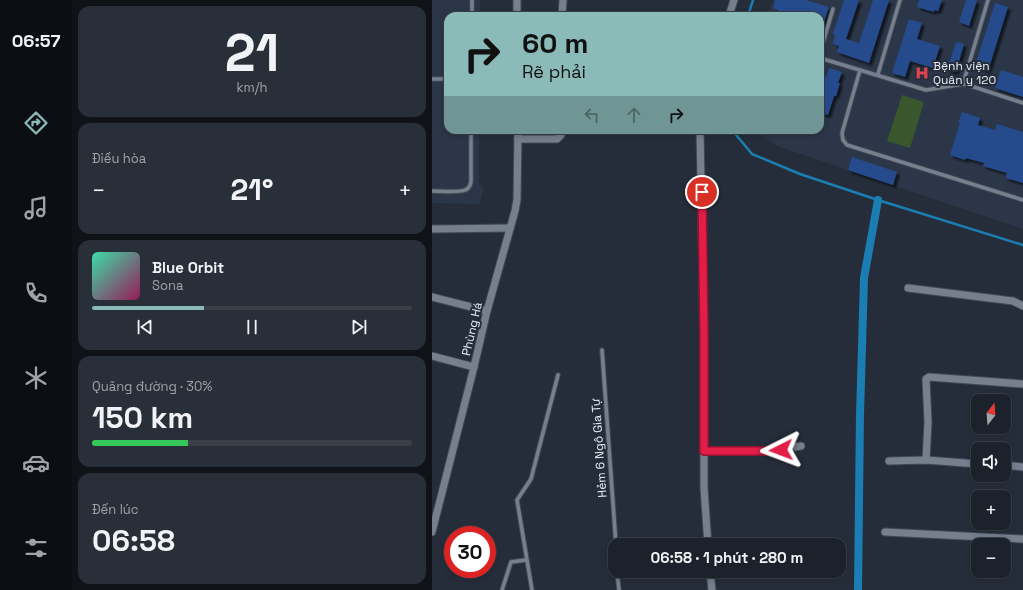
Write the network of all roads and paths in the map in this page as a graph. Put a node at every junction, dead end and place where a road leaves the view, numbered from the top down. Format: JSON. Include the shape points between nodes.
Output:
{"nodes":[{"id":1,"x":472,"y":0,"type":"edge"},
{"id":2,"x":517,"y":0,"type":"edge"},
{"id":3,"x":563,"y":0,"type":"edge"},
{"id":4,"x":734,"y":0,"type":"edge"},
{"id":5,"x":900,"y":0,"type":"edge"},
{"id":6,"x":988,"y":0,"type":"edge"},
{"id":7,"x":833,"y":9,"type":"dead end"},
{"id":8,"x":472,"y":12,"type":"edge"},
{"id":9,"x":517,"y":12,"type":"edge"},
{"id":10,"x":562,"y":12,"type":"edge"},
{"id":11,"x":730,"y":12,"type":"edge"},
{"id":12,"x":824,"y":39,"type":"edge"},
{"id":13,"x":824,"y":59,"type":"edge"},
{"id":14,"x":860,"y":70,"type":"junction"},
{"id":15,"x":878,"y":74,"type":"junction"},
{"id":16,"x":432,"y":79,"type":"edge"},
{"id":17,"x":444,"y":79,"type":"edge"},
{"id":18,"x":963,"y":84,"type":"junction"},
{"id":19,"x":1023,"y":103,"type":"edge"},
{"id":20,"x":471,"y":134,"type":"edge"},
{"id":21,"x":518,"y":134,"type":"edge"},
{"id":22,"x":561,"y":134,"type":"edge"},
{"id":23,"x":700,"y":134,"type":"edge"},
{"id":24,"x":518,"y":138,"type":"junction"},
{"id":25,"x":432,"y":191,"type":"edge"},
{"id":26,"x":1023,"y":200,"type":"edge"},
{"id":27,"x":510,"y":228,"type":"junction"},
{"id":28,"x":432,"y":229,"type":"edge"},
{"id":29,"x":908,"y":288,"type":"dead end"},
{"id":30,"x":432,"y":298,"type":"edge"},
{"id":31,"x":1023,"y":306,"type":"edge"},
{"id":32,"x":487,"y":311,"type":"junction"},
{"id":33,"x":602,"y":350,"type":"dead end"},
{"id":34,"x":432,"y":356,"type":"edge"},
{"id":35,"x":474,"y":367,"type":"junction"},
{"id":36,"x":558,"y":375,"type":"dead end"},
{"id":37,"x":1023,"y":384,"type":"edge"},
{"id":38,"x":800,"y":446,"type":"dead end"},
{"id":39,"x":756,"y":447,"type":"dead end"},
{"id":40,"x":708,"y":451,"type":"junction"},
{"id":41,"x":926,"y":460,"type":"junction"},
{"id":42,"x":890,"y":461,"type":"dead end"},
{"id":43,"x":971,"y":463,"type":"edge"},
{"id":44,"x":1011,"y":465,"type":"edge"},
{"id":45,"x":1023,"y":466,"type":"edge"},
{"id":46,"x":433,"y":522,"type":"edge"},
{"id":47,"x":432,"y":532,"type":"edge"},
{"id":48,"x":885,"y":532,"type":"dead end"},
{"id":49,"x":615,"y":538,"type":"edge"},
{"id":50,"x":707,"y":538,"type":"edge"},
{"id":51,"x":1023,"y":539,"type":"edge"},
{"id":52,"x":526,"y":560,"type":"junction"},
{"id":53,"x":618,"y":578,"type":"edge"},
{"id":54,"x":711,"y":578,"type":"edge"},
{"id":55,"x":502,"y":590,"type":"edge"},
{"id":56,"x":532,"y":590,"type":"edge"},
{"id":57,"x":619,"y":590,"type":"edge"},
{"id":58,"x":712,"y":590,"type":"edge"}],
"edges":[{"from":1,"to":8,"type":"lane"},
{"from":2,"to":9,"type":"street"},
{"from":3,"to":10,"type":"street"},
{"from":4,"to":11,"type":"street"},
{"from":5,"to":15,"type":"lane"},
{"from":6,"to":18,"type":"lane"},
{"from":7,"to":12,"type":"lane"},
{"from":13,"to":14,"type":"lane"},
{"from":14,"to":15,"type":"lane"},
{"from":14,"to":26,"type":"lane","via":[[842,133],[843,140],[848,145]]},
{"from":15,"to":18,"type":"lane","via":[[926,90]]},
{"from":16,"to":17,"type":"lane"},
{"from":18,"to":19,"type":"lane"},
{"from":20,"to":25,"type":"lane","via":[[470,186],[460,191]]},
{"from":21,"to":24,"type":"street","name":"Phùng Há"},
{"from":22,"to":24,"type":"street","via":[[557,139]]},
{"from":23,"to":40,"type":"street"},
{"from":24,"to":27,"type":"street","name":"Phùng Há","via":[[517,200]]},
{"from":27,"to":28,"type":"street"},
{"from":27,"to":32,"type":"street","name":"Phùng Há"},
{"from":29,"to":31,"type":"street","via":[[1013,301]]},
{"from":30,"to":32,"type":"street"},
{"from":32,"to":35,"type":"street","name":"Phùng Há"},
{"from":33,"to":49,"type":"lane","name":"Hẻm 6 Ngô Gia Tự"},
{"from":34,"to":35,"type":"street"},
{"from":35,"to":46,"type":"street","name":"Phùng Há"},
{"from":36,"to":52,"type":"lane","via":[[531,479],[517,500]]},
{"from":37,"to":41,"type":"street","via":[[929,377],[926,379]]},
{"from":38,"to":40,"type":"street","via":[[769,451]]},
{"from":39,"to":40,"type":"street","via":[[718,447]]},
{"from":40,"to":50,"type":"street","via":[[704,494]]},
{"from":41,"to":42,"type":"street"},
{"from":41,"to":43,"type":"street"},
{"from":44,"to":45,"type":"street"},
{"from":46,"to":47,"type":"street","name":"Phùng Há"},
{"from":48,"to":51,"type":"street"},
{"from":52,"to":55,"type":"lane","via":[[510,562]]},
{"from":52,"to":56,"type":"lane"},
{"from":53,"to":57,"type":"lane"},
{"from":54,"to":58,"type":"street"}]}
